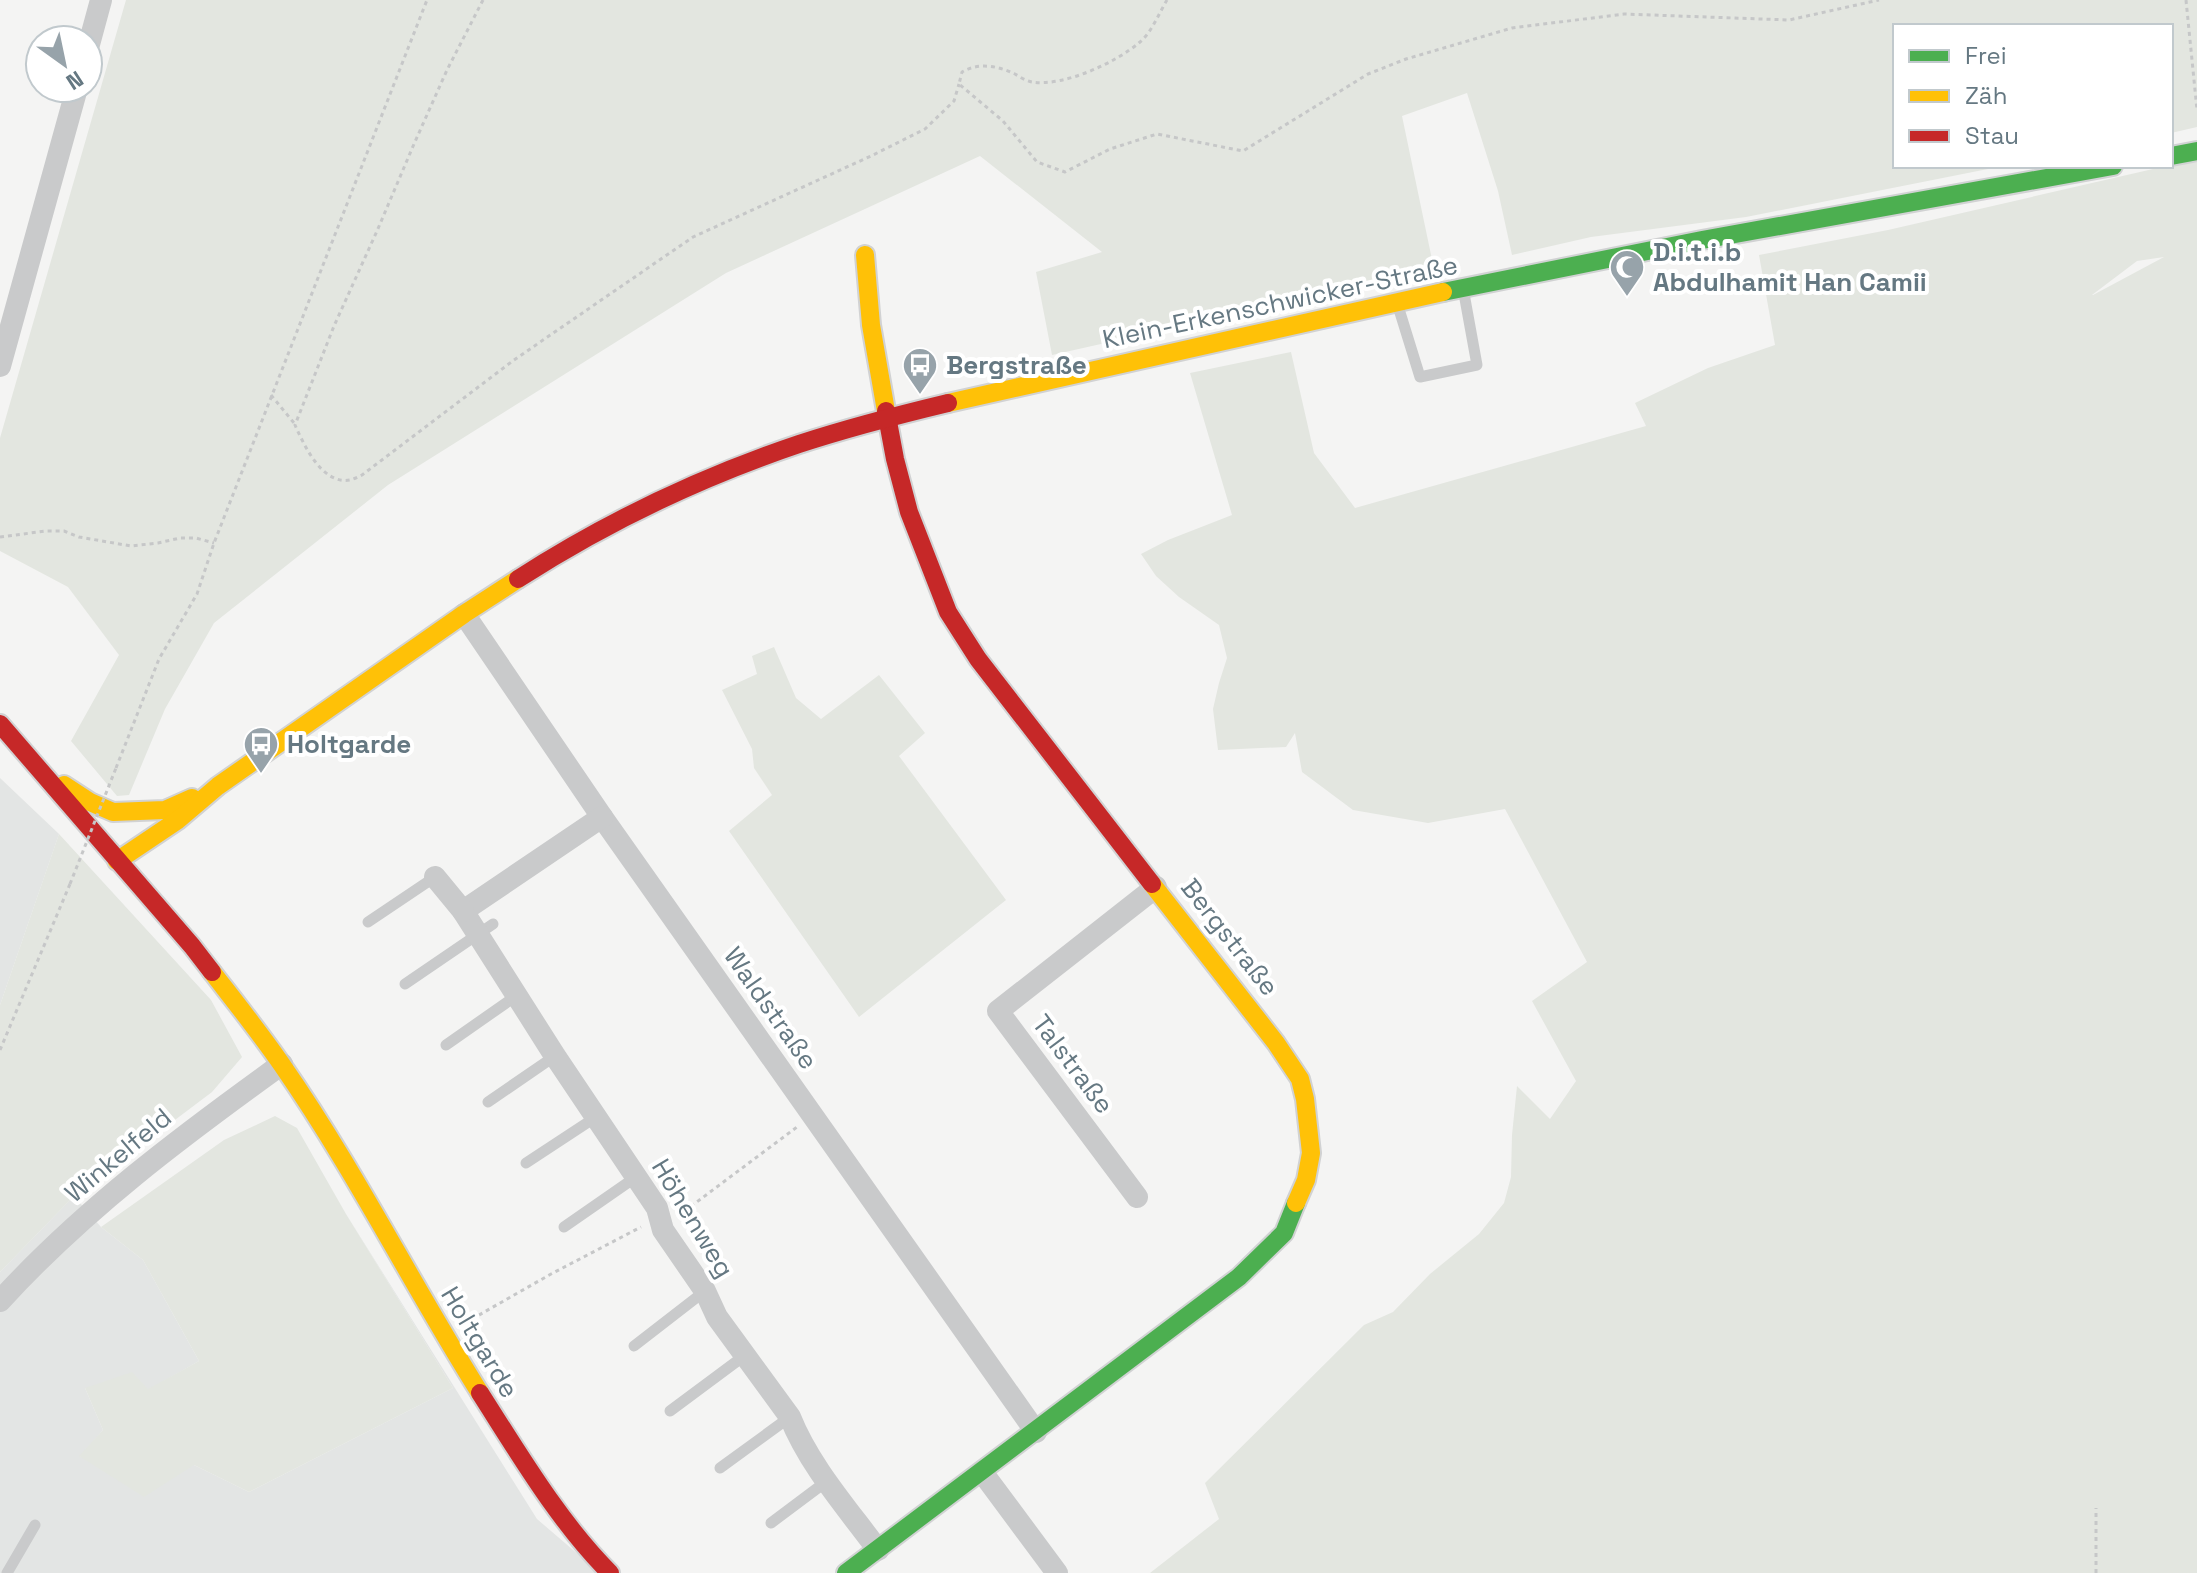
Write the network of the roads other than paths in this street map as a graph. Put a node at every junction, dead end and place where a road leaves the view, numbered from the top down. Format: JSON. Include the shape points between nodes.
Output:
{"nodes":[{"id":1,"x":101,"y":0,"type":"edge"},
{"id":2,"x":94,"y":24,"type":"edge"},
{"id":3,"x":73,"y":104,"type":"edge"},
{"id":4,"x":2197,"y":151,"type":"edge"},
{"id":5,"x":2173,"y":156,"type":"edge"},
{"id":6,"x":2102,"y":168,"type":"edge"},
{"id":7,"x":865,"y":255,"type":"dead end"},
{"id":8,"x":1463,"y":288,"type":"junction"},
{"id":9,"x":1397,"y":303,"type":"junction"},
{"id":10,"x":0,"y":366,"type":"edge"},
{"id":11,"x":887,"y":418,"type":"junction"},
{"id":12,"x":464,"y":614,"type":"junction"},
{"id":13,"x":0,"y":724,"type":"edge"},
{"id":14,"x":32,"y":761,"type":"junction"},
{"id":15,"x":218,"y":786,"type":"junction"},
{"id":16,"x":165,"y":810,"type":"junction"},
{"id":17,"x":602,"y":817,"type":"junction"},
{"id":18,"x":112,"y":854,"type":"junction"},
{"id":19,"x":435,"y":877,"type":"joint"},
{"id":20,"x":1156,"y":887,"type":"junction"},
{"id":21,"x":463,"y":911,"type":"junction"},
{"id":22,"x":368,"y":922,"type":"dead end"},
{"id":23,"x":485,"y":929,"type":"junction"},
{"id":24,"x":405,"y":984,"type":"dead end"},
{"id":25,"x":516,"y":996,"type":"junction"},
{"id":26,"x":446,"y":1045,"type":"dead end"},
{"id":27,"x":555,"y":1056,"type":"junction"},
{"id":28,"x":282,"y":1064,"type":"junction"},
{"id":29,"x":488,"y":1102,"type":"dead end"},
{"id":30,"x":596,"y":1117,"type":"junction"},
{"id":31,"x":526,"y":1163,"type":"dead end"},
{"id":32,"x":636,"y":1177,"type":"junction"},
{"id":33,"x":1137,"y":1197,"type":"dead end"},
{"id":34,"x":564,"y":1227,"type":"dead end"},
{"id":35,"x":705,"y":1291,"type":"junction"},
{"id":36,"x":0,"y":1301,"type":"edge"},
{"id":37,"x":634,"y":1346,"type":"dead end"},
{"id":38,"x":744,"y":1356,"type":"junction"},
{"id":39,"x":670,"y":1411,"type":"dead end"},
{"id":40,"x":790,"y":1417,"type":"junction"},
{"id":41,"x":1036,"y":1432,"type":"junction"},
{"id":42,"x":720,"y":1468,"type":"dead end"},
{"id":43,"x":982,"y":1472,"type":"junction"},
{"id":44,"x":827,"y":1481,"type":"junction"},
{"id":45,"x":771,"y":1523,"type":"dead end"},
{"id":46,"x":35,"y":1525,"type":"dead end"},
{"id":47,"x":878,"y":1550,"type":"junction"},
{"id":48,"x":7,"y":1573,"type":"edge"},
{"id":49,"x":610,"y":1573,"type":"edge"},
{"id":50,"x":846,"y":1573,"type":"edge"},
{"id":51,"x":1057,"y":1573,"type":"edge"}],
"edges":[{"from":1,"to":2,"type":"street"},
{"from":3,"to":10,"type":"street"},
{"from":4,"to":5,"type":"street"},
{"from":6,"to":8,"type":"street","name":"Klein-Erkenschwicker-Straße"},
{"from":7,"to":11,"type":"street","name":"Bergstraße"},
{"from":8,"to":9,"type":"street","name":"Klein-Erkenschwicker-Straße"},
{"from":8,"to":9,"type":"lane","via":[[1477,365],[1420,377]]},
{"from":9,"to":11,"type":"street","name":"Klein-Erkenschwicker-Straße"},
{"from":11,"to":12,"type":"street","name":"Klein-Erkenschwicker-Straße","via":[[799,444],[638,511],[554,556]]},
{"from":11,"to":20,"type":"street","name":"Bergstraße","via":[[909,512],[948,612],[978,659]]},
{"from":12,"to":15,"type":"street","name":"Klein-Erkenschwicker-Straße"},
{"from":12,"to":17,"type":"street","name":"Waldstraße"},
{"from":13,"to":14,"type":"street"},
{"from":14,"to":16,"type":"street","name":"Klein-Erkenschwicker-Straße","via":[[113,812]]},
{"from":14,"to":18,"type":"street","name":"Holtgarde"},
{"from":15,"to":16,"type":"street","name":"Klein-Erkenschwicker-Straße"},
{"from":15,"to":18,"type":"street","name":"Klein-Erkenschwicker-Straße","via":[[178,820]]},
{"from":16,"to":18,"type":"street","name":"Klein-Erkenschwicker-Straße"},
{"from":17,"to":21,"type":"street"},
{"from":17,"to":41,"type":"street","name":"Waldstraße"},
{"from":18,"to":28,"type":"street","name":"Holtgarde"},
{"from":19,"to":21,"type":"street","name":"Höhenweg"},
{"from":19,"to":22,"type":"lane"},
{"from":20,"to":33,"type":"street","name":"Talstraße","via":[[998,1011]]},
{"from":20,"to":41,"type":"street","name":"Bergstraße","via":[[1300,1079],[1311,1153],[1306,1180],[1284,1233],[1239,1277]]},
{"from":21,"to":23,"type":"street","name":"Höhenweg"},
{"from":23,"to":24,"type":"lane"},
{"from":23,"to":25,"type":"street","name":"Höhenweg"},
{"from":25,"to":26,"type":"lane"},
{"from":25,"to":27,"type":"street","name":"Höhenweg"},
{"from":27,"to":29,"type":"lane"},
{"from":27,"to":30,"type":"street","name":"Höhenweg"},
{"from":28,"to":36,"type":"street","name":"Winkelfeld","via":[[103,1200]]},
{"from":28,"to":49,"type":"street","name":"Holtgarde","via":[[534,1478]]},
{"from":30,"to":31,"type":"lane"},
{"from":30,"to":32,"type":"street","name":"Höhenweg"},
{"from":32,"to":34,"type":"lane"},
{"from":32,"to":35,"type":"street","name":"Höhenweg","via":[[663,1230]]},
{"from":35,"to":37,"type":"lane"},
{"from":35,"to":38,"type":"street","name":"Höhenweg"},
{"from":38,"to":39,"type":"lane"},
{"from":38,"to":40,"type":"street","name":"Höhenweg"},
{"from":40,"to":42,"type":"lane"},
{"from":40,"to":44,"type":"street","name":"Höhenweg"},
{"from":41,"to":43,"type":"street","name":"Bergstraße"},
{"from":43,"to":47,"type":"street","name":"Bergstraße"},
{"from":43,"to":51,"type":"street"},
{"from":44,"to":45,"type":"lane"},
{"from":44,"to":47,"type":"street","name":"Höhenweg"},
{"from":46,"to":48,"type":"lane"},
{"from":47,"to":50,"type":"street","name":"Bergstraße"}]}
